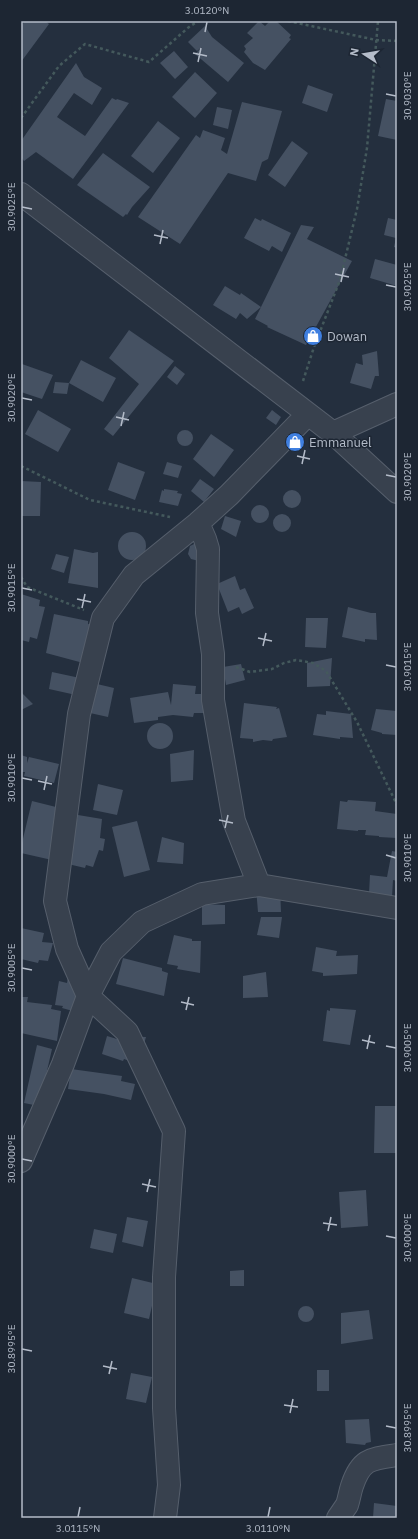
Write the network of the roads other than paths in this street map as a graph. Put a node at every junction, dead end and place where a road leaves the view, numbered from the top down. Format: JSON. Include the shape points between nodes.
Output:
{"nodes":[{"id":1,"x":21,"y":194,"type":"edge"},
{"id":2,"x":397,"y":404,"type":"edge"},
{"id":3,"x":302,"y":409,"type":"junction"},
{"id":4,"x":332,"y":433,"type":"junction"},
{"id":5,"x":397,"y":492,"type":"edge"},
{"id":6,"x":198,"y":523,"type":"junction"},
{"id":7,"x":259,"y":886,"type":"junction"},
{"id":8,"x":397,"y":908,"type":"edge"},
{"id":9,"x":88,"y":996,"type":"junction"},
{"id":10,"x":21,"y":1161,"type":"edge"},
{"id":11,"x":397,"y":1455,"type":"edge"},
{"id":12,"x":165,"y":1518,"type":"edge"},
{"id":13,"x":338,"y":1518,"type":"edge"}],
"edges":[{"from":1,"to":3,"type":"street"},
{"from":2,"to":4,"type":"street"},
{"from":3,"to":4,"type":"street"},
{"from":3,"to":6,"type":"street","via":[[228,495]]},
{"from":4,"to":5,"type":"street"},
{"from":6,"to":7,"type":"street","via":[[208,549],[207,613],[213,654],[213,700],[234,821]]},
{"from":6,"to":9,"type":"street","via":[[134,575],[103,618],[79,714],[55,901],[67,949]]},
{"from":7,"to":8,"type":"street"},
{"from":7,"to":9,"type":"street","via":[[202,894],[142,922],[110,952]]},
{"from":9,"to":10,"type":"street","via":[[63,1064]]},
{"from":9,"to":12,"type":"street","via":[[127,1032],[174,1131],[164,1277],[164,1408],[169,1485]]},
{"from":11,"to":13,"type":"street","via":[[368,1462],[358,1469],[347,1504]]}]}
